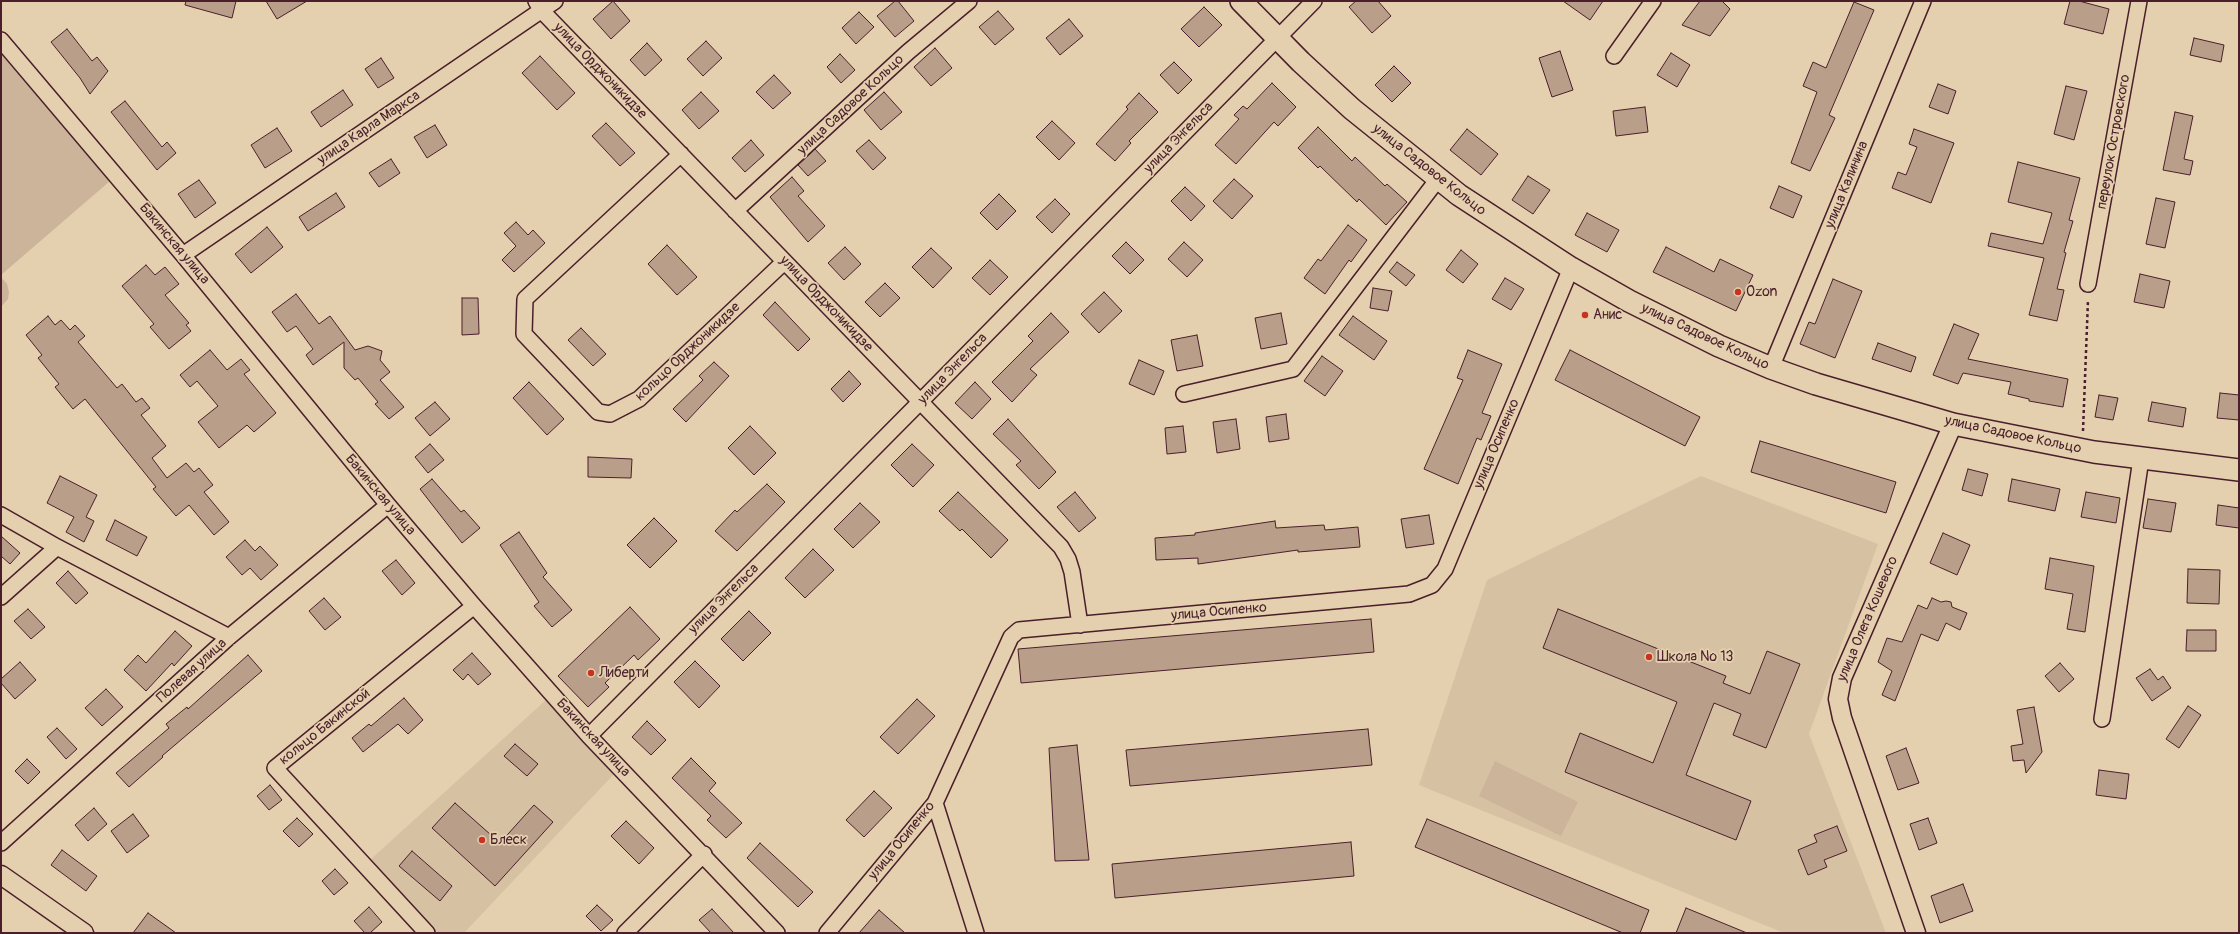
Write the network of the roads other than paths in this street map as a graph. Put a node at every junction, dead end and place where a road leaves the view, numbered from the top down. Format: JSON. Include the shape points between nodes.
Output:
{"nodes":[{"id":1,"x":555,"y":1,"type":"edge"},
{"id":2,"x":969,"y":1,"type":"edge"},
{"id":3,"x":1241,"y":1,"type":"edge"},
{"id":4,"x":1314,"y":1,"type":"edge"},
{"id":5,"x":1653,"y":1,"type":"edge"},
{"id":6,"x":1923,"y":1,"type":"edge"},
{"id":7,"x":2139,"y":1,"type":"edge"},
{"id":8,"x":539,"y":6,"type":"edge"},
{"id":9,"x":1277,"y":38,"type":"junction"},
{"id":10,"x":1,"y":40,"type":"edge"},
{"id":11,"x":1614,"y":56,"type":"dead end"},
{"id":12,"x":681,"y":154,"type":"junction"},
{"id":13,"x":1438,"y":179,"type":"junction"},
{"id":14,"x":735,"y":211,"type":"junction"},
{"id":15,"x":183,"y":255,"type":"junction"},
{"id":16,"x":784,"y":262,"type":"junction"},
{"id":17,"x":1571,"y":268,"type":"junction"},
{"id":18,"x":2088,"y":284,"type":"road end"},
{"id":19,"x":1771,"y":368,"type":"junction"},
{"id":20,"x":1184,"y":394,"type":"dead end"},
{"id":21,"x":921,"y":401,"type":"junction"},
{"id":22,"x":1953,"y":424,"type":"junction"},
{"id":23,"x":2142,"y":460,"type":"junction"},
{"id":24,"x":2239,"y":470,"type":"edge"},
{"id":25,"x":388,"y":505,"type":"junction"},
{"id":26,"x":1,"y":515,"type":"edge"},
{"id":27,"x":57,"y":547,"type":"junction"},
{"id":28,"x":1,"y":597,"type":"edge"},
{"id":29,"x":474,"y":606,"type":"junction"},
{"id":30,"x":1080,"y":625,"type":"junction"},
{"id":31,"x":229,"y":637,"type":"junction"},
{"id":32,"x":2102,"y":719,"type":"dead end"},
{"id":33,"x":589,"y":736,"type":"junction"},
{"id":34,"x":935,"y":803,"type":"junction"},
{"id":35,"x":1,"y":843,"type":"edge"},
{"id":36,"x":704,"y":854,"type":"junction"},
{"id":37,"x":1,"y":875,"type":"edge"},
{"id":38,"x":80,"y":932,"type":"edge"},
{"id":39,"x":427,"y":933,"type":"edge"},
{"id":40,"x":625,"y":933,"type":"edge"},
{"id":41,"x":777,"y":933,"type":"edge"},
{"id":42,"x":827,"y":933,"type":"edge"},
{"id":43,"x":976,"y":933,"type":"edge"},
{"id":44,"x":1916,"y":933,"type":"edge"}],
"edges":[{"from":1,"to":8,"type":"street","name":"улица Карла Маркса"},
{"from":2,"to":14,"type":"street","name":"улица Садовое Кольцо","via":[[908,52]]},
{"from":3,"to":9,"type":"main road","name":"улица Садовое Кольцо"},
{"from":4,"to":9,"type":"street","name":"улица Энгельса"},
{"from":5,"to":11,"type":"street"},
{"from":6,"to":19,"type":"street","name":"улица Калинина"},
{"from":7,"to":18,"type":"street","name":"переулок Островского"},
{"from":8,"to":12,"type":"street","name":"улица Орджоникидзе"},
{"from":8,"to":15,"type":"street","name":"улица Карла Маркса"},
{"from":9,"to":13,"type":"main road","name":"улица Садовое Кольцо","via":[[1352,109]]},
{"from":9,"to":21,"type":"street","name":"улица Энгельса"},
{"from":10,"to":15,"type":"street","name":"Бакинская улица"},
{"from":12,"to":14,"type":"street","name":"улица Орджоникидзе"},
{"from":12,"to":16,"type":"street","name":"кольцо Орджоникидзе","via":[[525,299],[524,334],[593,407],[598,412],[610,414],[639,398]]},
{"from":13,"to":17,"type":"main road","name":"улица Садовое Кольцо","via":[[1509,229]]},
{"from":13,"to":20,"type":"street","via":[[1293,369]]},
{"from":14,"to":16,"type":"street","name":"улица Орджоникидзе"},
{"from":15,"to":25,"type":"street","name":"Бакинская улица"},
{"from":16,"to":21,"type":"street","name":"улица Орджоникидзе"},
{"from":17,"to":19,"type":"main road","name":"улица Садовое Кольцо","via":[[1659,317]]},
{"from":17,"to":30,"type":"street","name":"улица Осипенко","via":[[1445,569],[1432,585],[1409,594]]},
{"from":19,"to":22,"type":"main road","name":"улица Садовое Кольцо","via":[[1861,398]]},
{"from":21,"to":30,"type":"street","name":"улица Орджоникидзе","via":[[1061,547],[1072,572]]},
{"from":21,"to":33,"type":"street","name":"улица Энгельса"},
{"from":22,"to":23,"type":"main road","name":"улица Садовое Кольцо","via":[[2047,444]]},
{"from":22,"to":44,"type":"street","name":"улица Олега Кошевого","via":[[1842,678],[1838,694],[1842,718]]},
{"from":23,"to":24,"type":"main road","name":"улица Садовое Кольцо"},
{"from":23,"to":32,"type":"street"},
{"from":25,"to":29,"type":"street","name":"Бакинская улица"},
{"from":25,"to":31,"type":"street","name":"Полевая улица"},
{"from":26,"to":27,"type":"street"},
{"from":27,"to":28,"type":"street"},
{"from":27,"to":31,"type":"street"},
{"from":29,"to":33,"type":"street","name":"Бакинская улица"},
{"from":29,"to":39,"type":"street","name":"кольцо Бакинской","via":[[275,768]]},
{"from":30,"to":34,"type":"street","name":"улица Осипенко","via":[[1019,630],[1011,637]]},
{"from":31,"to":35,"type":"street","name":"Полевая улица"},
{"from":33,"to":36,"type":"street","name":"Бакинская улица"},
{"from":34,"to":42,"type":"street","name":"улица Осипенко"},
{"from":34,"to":43,"type":"street"},
{"from":36,"to":40,"type":"street"},
{"from":36,"to":41,"type":"street","name":"Бакинская улица"},
{"from":37,"to":38,"type":"street"}]}
